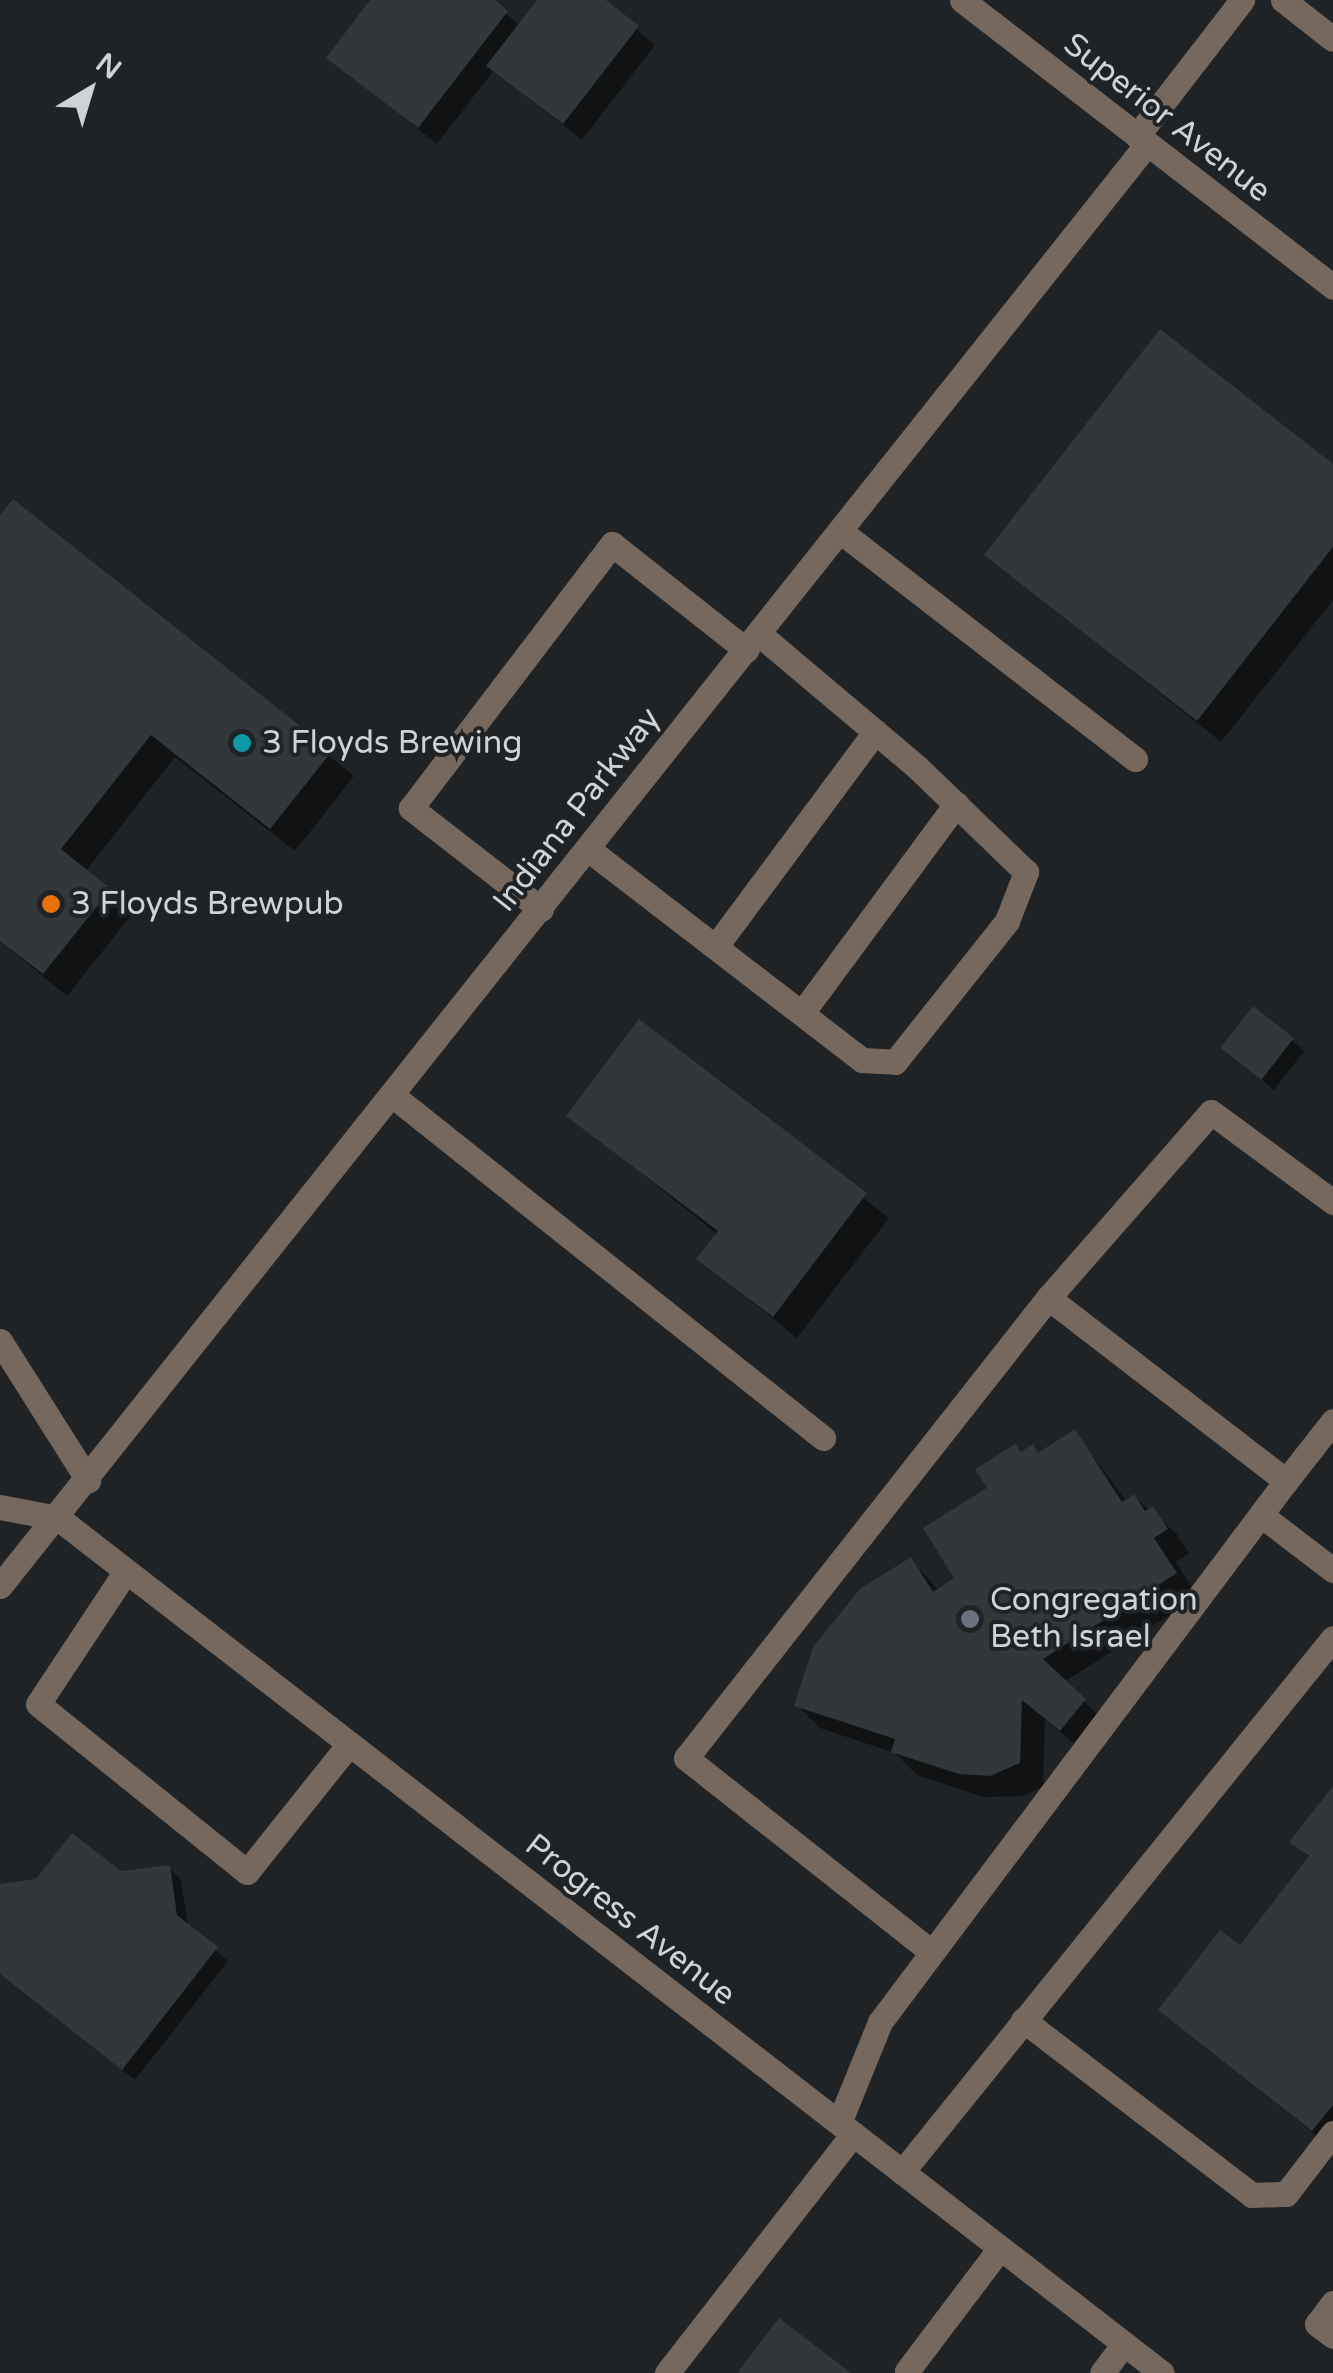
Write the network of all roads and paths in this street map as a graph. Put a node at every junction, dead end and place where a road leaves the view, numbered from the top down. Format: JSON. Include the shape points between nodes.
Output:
{"nodes":[{"id":1,"x":962,"y":0,"type":"edge"},
{"id":2,"x":1242,"y":0,"type":"edge"},
{"id":3,"x":1283,"y":0,"type":"edge"},
{"id":4,"x":1333,"y":39,"type":"edge"},
{"id":5,"x":1142,"y":140,"type":"junction"},
{"id":6,"x":1333,"y":288,"type":"edge"},
{"id":7,"x":840,"y":530,"type":"junction"},
{"id":8,"x":752,"y":642,"type":"junction"},
{"id":9,"x":875,"y":732,"type":"junction"},
{"id":10,"x":1135,"y":759,"type":"dead end"},
{"id":11,"x":956,"y":804,"type":"junction"},
{"id":12,"x":588,"y":848,"type":"junction"},
{"id":13,"x":541,"y":909,"type":"junction"},
{"id":14,"x":716,"y":946,"type":"junction"},
{"id":15,"x":802,"y":1012,"type":"junction"},
{"id":16,"x":392,"y":1096,"type":"junction"},
{"id":17,"x":1333,"y":1202,"type":"edge"},
{"id":18,"x":1048,"y":1298,"type":"junction"},
{"id":19,"x":0,"y":1342,"type":"edge"},
{"id":20,"x":1333,"y":1421,"type":"edge"},
{"id":21,"x":823,"y":1438,"type":"dead end"},
{"id":22,"x":88,"y":1480,"type":"junction"},
{"id":23,"x":1286,"y":1481,"type":"junction"},
{"id":24,"x":0,"y":1507,"type":"edge"},
{"id":25,"x":1261,"y":1515,"type":"junction"},
{"id":26,"x":58,"y":1518,"type":"junction"},
{"id":27,"x":1333,"y":1570,"type":"edge"},
{"id":28,"x":126,"y":1571,"type":"junction"},
{"id":29,"x":0,"y":1586,"type":"edge"},
{"id":30,"x":1333,"y":1638,"type":"edge"},
{"id":31,"x":349,"y":1744,"type":"junction"},
{"id":32,"x":932,"y":1952,"type":"junction"},
{"id":33,"x":1023,"y":2020,"type":"junction"},
{"id":34,"x":846,"y":2129,"type":"junction"},
{"id":35,"x":1333,"y":2133,"type":"edge"},
{"id":36,"x":902,"y":2172,"type":"junction"},
{"id":37,"x":1000,"y":2248,"type":"junction"},
{"id":38,"x":1333,"y":2304,"type":"edge"},
{"id":39,"x":1333,"y":2336,"type":"edge"},
{"id":40,"x":1124,"y":2344,"type":"junction"},
{"id":41,"x":907,"y":2371,"type":"edge"},
{"id":42,"x":667,"y":2373,"type":"edge"},
{"id":43,"x":1102,"y":2373,"type":"edge"},
{"id":44,"x":1162,"y":2373,"type":"edge"}],
"edges":[{"from":1,"to":5,"type":"street","name":"Superior Avenue"},
{"from":2,"to":5,"type":"street","name":"Indiana Parkway"},
{"from":3,"to":4,"type":"street"},
{"from":5,"to":6,"type":"street","name":"Superior Avenue"},
{"from":5,"to":7,"type":"street","name":"Indiana Parkway"},
{"from":7,"to":8,"type":"street","name":"Indiana Parkway"},
{"from":7,"to":10,"type":"street"},
{"from":8,"to":9,"type":"street"},
{"from":8,"to":12,"type":"street","name":"Indiana Parkway"},
{"from":8,"to":13,"type":"street","via":[[612,544],[412,808]]},
{"from":9,"to":11,"type":"street"},
{"from":9,"to":14,"type":"street"},
{"from":11,"to":15,"type":"street"},
{"from":11,"to":15,"type":"street","via":[[1026,872],[1007,921],[895,1062],[862,1060]]},
{"from":12,"to":13,"type":"street","name":"Indiana Parkway"},
{"from":12,"to":14,"type":"street"},
{"from":13,"to":16,"type":"street","name":"Indiana Parkway"},
{"from":14,"to":15,"type":"street"},
{"from":16,"to":21,"type":"street"},
{"from":16,"to":22,"type":"street","name":"Indiana Parkway"},
{"from":17,"to":18,"type":"street","via":[[1212,1112]]},
{"from":18,"to":23,"type":"street"},
{"from":18,"to":32,"type":"street","via":[[686,1758]]},
{"from":19,"to":22,"type":"street"},
{"from":20,"to":23,"type":"street"},
{"from":22,"to":26,"type":"street","name":"Indiana Parkway"},
{"from":23,"to":25,"type":"street"},
{"from":24,"to":26,"type":"street"},
{"from":25,"to":27,"type":"street"},
{"from":25,"to":32,"type":"street"},
{"from":26,"to":28,"type":"street","name":"Progress Avenue"},
{"from":26,"to":29,"type":"street","name":"Indiana Parkway"},
{"from":28,"to":31,"type":"street","name":"Progress Avenue"},
{"from":28,"to":31,"type":"street","via":[[38,1704],[247,1872]]},
{"from":30,"to":33,"type":"street"},
{"from":31,"to":34,"type":"street","name":"Progress Avenue"},
{"from":32,"to":34,"type":"street","via":[[880,2022]]},
{"from":33,"to":35,"type":"street","via":[[1252,2195],[1286,2194]]},
{"from":33,"to":36,"type":"street"},
{"from":34,"to":36,"type":"street","name":"Progress Avenue"},
{"from":34,"to":42,"type":"street"},
{"from":36,"to":37,"type":"street","name":"Progress Avenue"},
{"from":37,"to":40,"type":"street","name":"Progress Avenue"},
{"from":37,"to":41,"type":"street"},
{"from":38,"to":39,"type":"street","via":[[1317,2324]]},
{"from":40,"to":43,"type":"street"},
{"from":40,"to":44,"type":"street","name":"Progress Avenue"}]}
